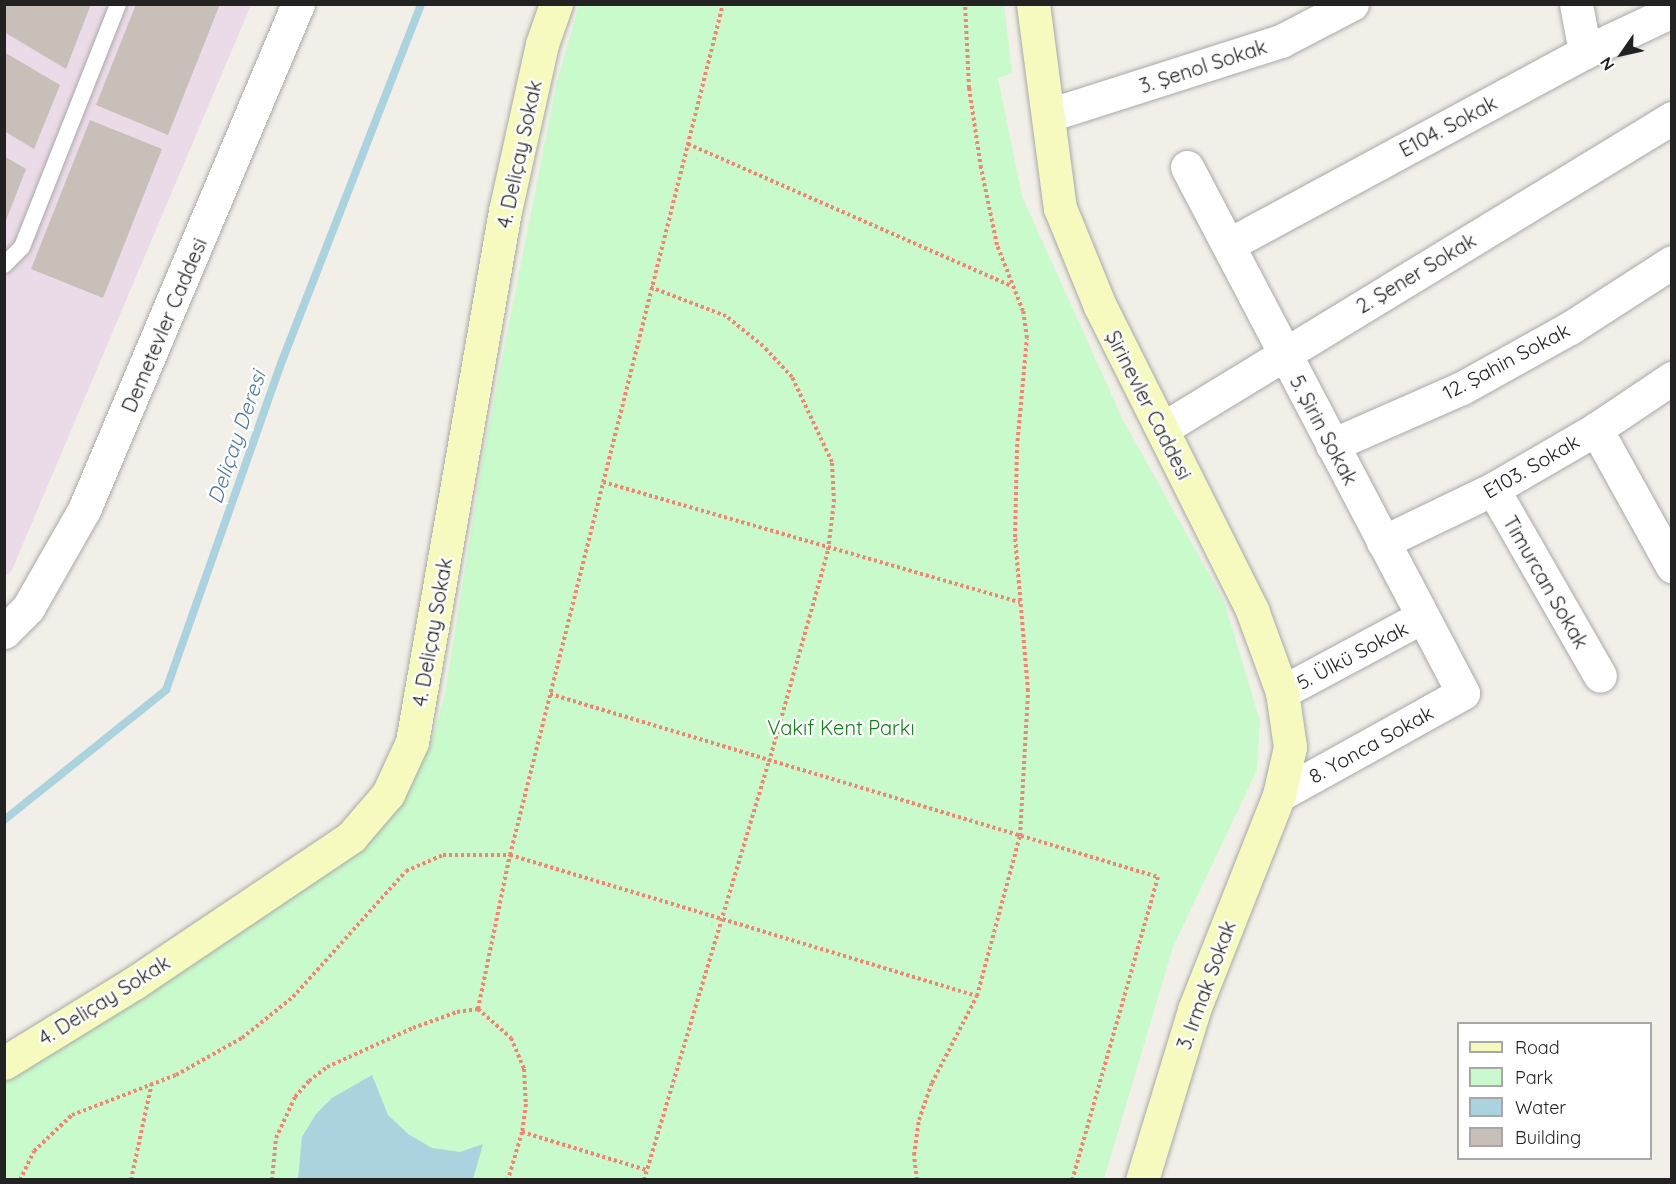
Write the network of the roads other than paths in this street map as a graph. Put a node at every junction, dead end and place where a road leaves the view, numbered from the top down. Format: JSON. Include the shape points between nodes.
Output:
{"nodes":[{"id":1,"x":118,"y":4,"type":"edge"},
{"id":2,"x":298,"y":4,"type":"edge"},
{"id":3,"x":556,"y":4,"type":"edge"},
{"id":4,"x":1034,"y":4,"type":"edge"},
{"id":5,"x":1352,"y":4,"type":"edge"},
{"id":6,"x":1576,"y":4,"type":"edge"},
{"id":7,"x":1671,"y":11,"type":"edge"},
{"id":8,"x":1585,"y":52,"type":"junction"},
{"id":9,"x":1049,"y":115,"type":"junction"},
{"id":10,"x":1671,"y":118,"type":"edge"},
{"id":11,"x":1187,"y":167,"type":"dead end"},
{"id":12,"x":1228,"y":245,"type":"junction"},
{"id":13,"x":1671,"y":262,"type":"edge"},
{"id":14,"x":4,"y":265,"type":"edge"},
{"id":15,"x":1284,"y":353,"type":"junction"},
{"id":16,"x":1671,"y":378,"type":"edge"},
{"id":17,"x":1162,"y":429,"type":"junction"},
{"id":18,"x":1596,"y":429,"type":"junction"},
{"id":19,"x":1332,"y":445,"type":"junction"},
{"id":20,"x":1493,"y":489,"type":"junction"},
{"id":21,"x":1383,"y":542,"type":"junction"},
{"id":22,"x":1671,"y":566,"type":"edge"},
{"id":23,"x":1422,"y":617,"type":"junction"},
{"id":24,"x":4,"y":632,"type":"edge"},
{"id":25,"x":1600,"y":676,"type":"dead end"},
{"id":26,"x":1282,"y":692,"type":"junction"},
{"id":27,"x":1463,"y":693,"type":"joint"},
{"id":28,"x":1279,"y":795,"type":"junction"},
{"id":29,"x":4,"y":1063,"type":"edge"},
{"id":30,"x":1142,"y":1179,"type":"edge"}],
"edges":[{"from":1,"to":14,"type":"lane","via":[[22,247]]},
{"from":2,"to":24,"type":"street","name":"Demetevler Caddesi","via":[[84,510],[28,608]]},
{"from":3,"to":29,"type":"street","name":"4. Deliçay Sokak","via":[[542,45],[505,211],[412,742],[388,794],[351,837],[134,983]]},
{"from":4,"to":9,"type":"street","name":"Şirinevler Caddesi"},
{"from":5,"to":9,"type":"street","name":"3. Şenol Sokak","via":[[1281,41]]},
{"from":6,"to":8,"type":"street"},
{"from":7,"to":8,"type":"street","name":"E104. Sokak"},
{"from":8,"to":12,"type":"street","name":"E104. Sokak"},
{"from":9,"to":17,"type":"street","name":"Şirinevler Caddesi","via":[[1060,208],[1100,306]]},
{"from":10,"to":15,"type":"street","name":"2. Şener Sokak"},
{"from":11,"to":12,"type":"street","name":"5. Şirin Sokak"},
{"from":12,"to":15,"type":"street","name":"5. Şirin Sokak"},
{"from":13,"to":19,"type":"street","name":"12. Şahin Sokak","via":[[1570,328],[1462,388]]},
{"from":15,"to":17,"type":"street","name":"2. Şener Sokak"},
{"from":15,"to":19,"type":"street","name":"5. Şirin Sokak"},
{"from":16,"to":18,"type":"street","name":"E103. Sokak"},
{"from":17,"to":26,"type":"street","name":"Şirinevler Caddesi","via":[[1252,610]]},
{"from":18,"to":20,"type":"street","name":"E103. Sokak"},
{"from":18,"to":22,"type":"street"},
{"from":19,"to":21,"type":"street","name":"5. Şirin Sokak"},
{"from":20,"to":21,"type":"street","name":"E103. Sokak"},
{"from":20,"to":25,"type":"street","name":"Timurcan Sokak"},
{"from":21,"to":23,"type":"street","name":"5. Şirin Sokak"},
{"from":23,"to":26,"type":"street","name":"5. Ülkü Sokak"},
{"from":23,"to":27,"type":"street","name":"5. Şirin Sokak"},
{"from":26,"to":28,"type":"street","name":"Şirinevler Caddesi","via":[[1290,747]]},
{"from":27,"to":28,"type":"street","name":"8. Yonca Sokak"},
{"from":28,"to":30,"type":"street","name":"3. Irmak Sokak","via":[[1194,1010]]}]}
